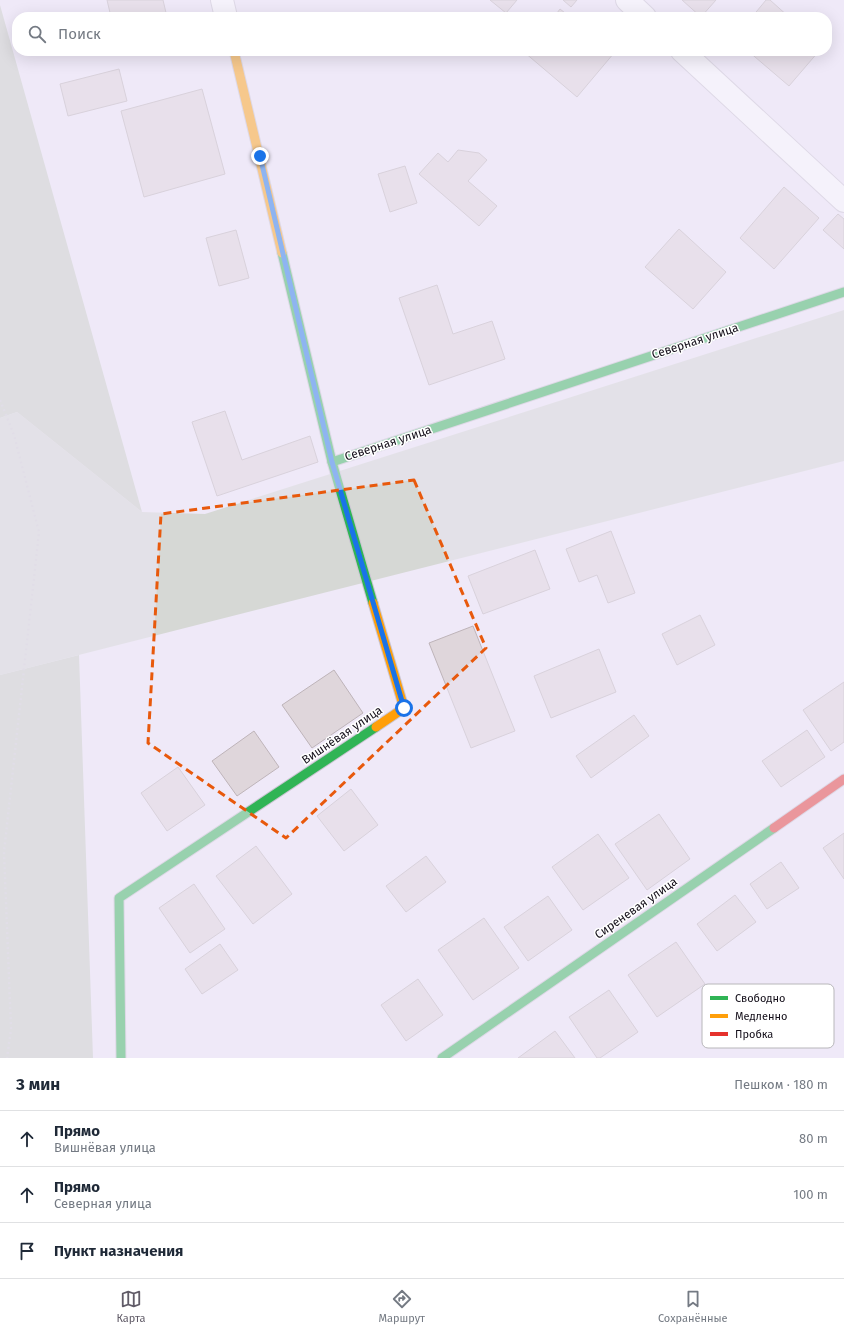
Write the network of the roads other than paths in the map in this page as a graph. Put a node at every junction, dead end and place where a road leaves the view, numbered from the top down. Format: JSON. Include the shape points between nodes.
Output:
{"nodes":[{"id":1,"x":222,"y":0,"type":"edge"},
{"id":2,"x":627,"y":0,"type":"edge"},
{"id":3,"x":225,"y":12,"type":"edge"},
{"id":4,"x":640,"y":12,"type":"edge"},
{"id":5,"x":235,"y":56,"type":"edge"},
{"id":6,"x":687,"y":56,"type":"edge"},
{"id":7,"x":844,"y":201,"type":"edge"},
{"id":8,"x":844,"y":292,"type":"edge"},
{"id":9,"x":332,"y":462,"type":"junction"},
{"id":10,"x":844,"y":779,"type":"edge"},
{"id":11,"x":120,"y":1058,"type":"edge"},
{"id":12,"x":442,"y":1058,"type":"edge"}],
"edges":[{"from":1,"to":3,"type":"street"},
{"from":2,"to":4,"type":"street"},
{"from":5,"to":9,"type":"street","name":"Северная улица"},
{"from":6,"to":7,"type":"street"},
{"from":8,"to":9,"type":"street","name":"Северная улица"},
{"from":9,"to":11,"type":"street","name":"Вишнёвая улица","via":[[404,708],[119,898]]},
{"from":10,"to":12,"type":"street","name":"Сиреневая улица"}]}
